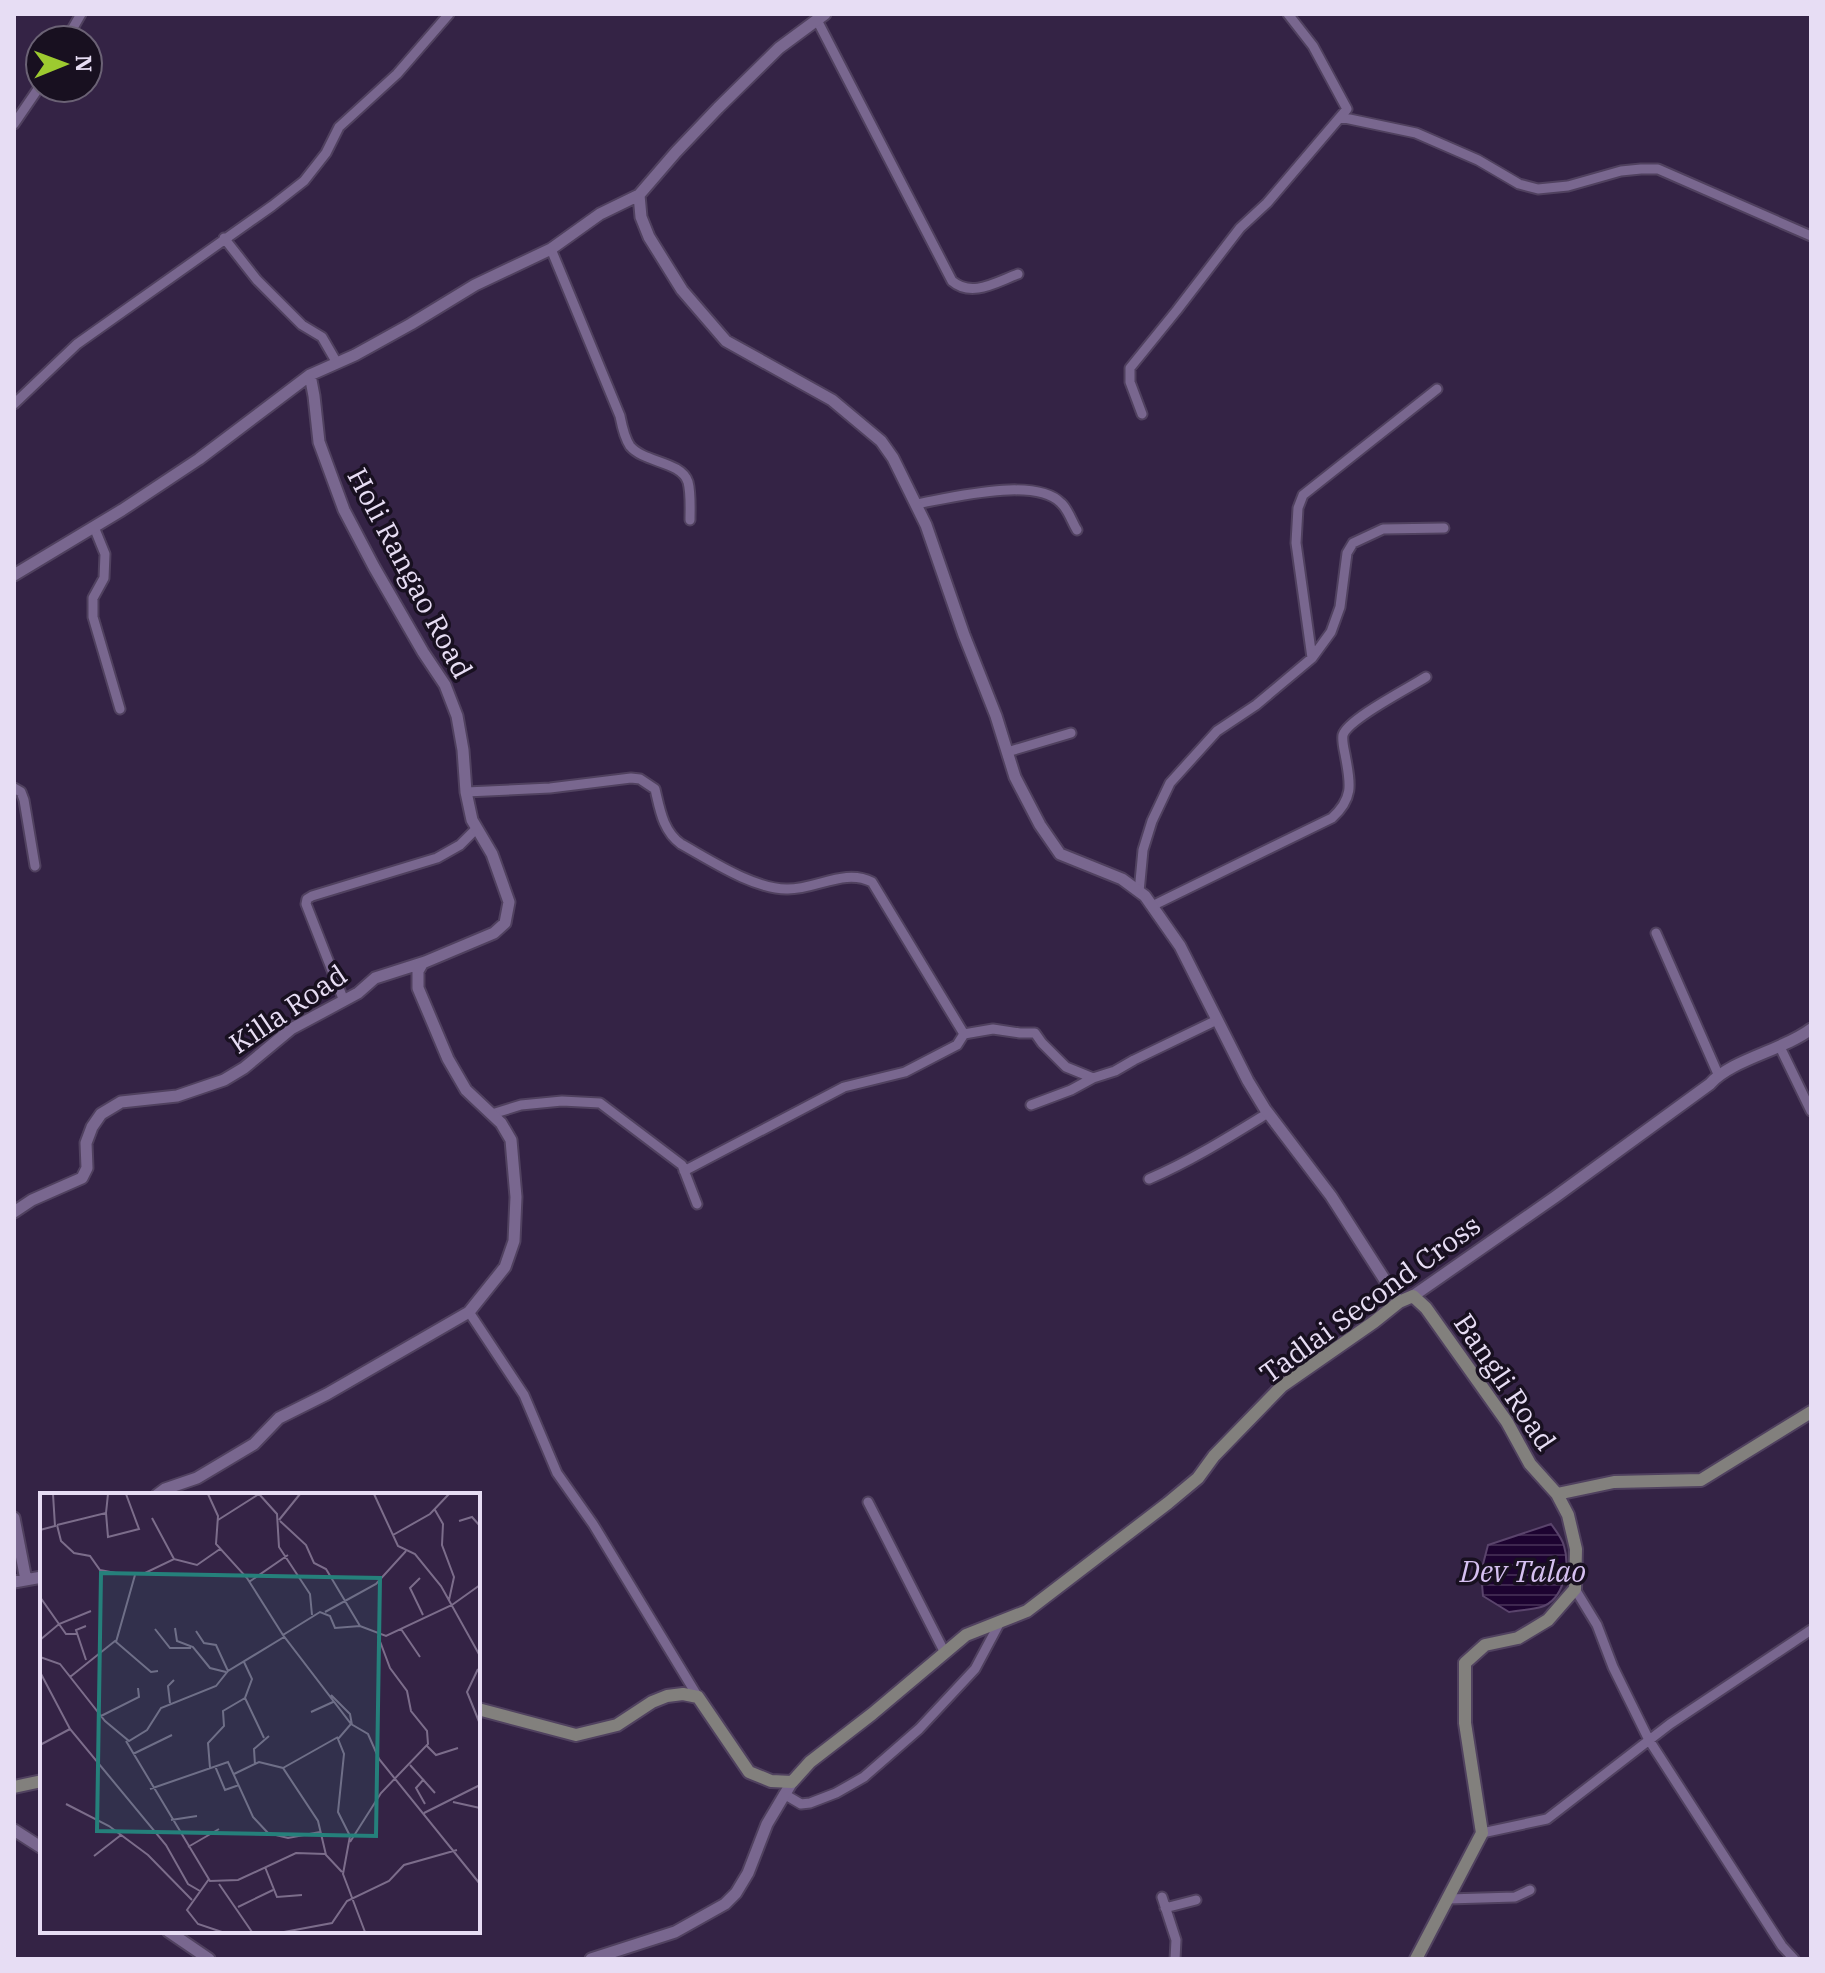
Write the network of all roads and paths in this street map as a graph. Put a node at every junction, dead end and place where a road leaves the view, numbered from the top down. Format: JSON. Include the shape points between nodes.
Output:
{"nodes":[{"id":1,"x":449,"y":14,"type":"edge"},
{"id":2,"x":1288,"y":14,"type":"edge"},
{"id":3,"x":821,"y":17,"type":"edge"},
{"id":4,"x":28,"y":104,"type":"edge"},
{"id":5,"x":1340,"y":117,"type":"junction"},
{"id":6,"x":14,"y":124,"type":"edge"},
{"id":7,"x":639,"y":195,"type":"junction"},
{"id":8,"x":1811,"y":236,"type":"edge"},
{"id":9,"x":224,"y":238,"type":"junction"},
{"id":10,"x":551,"y":249,"type":"junction"},
{"id":11,"x":1018,"y":274,"type":"dead end"},
{"id":12,"x":337,"y":363,"type":"junction"},
{"id":13,"x":310,"y":375,"type":"junction"},
{"id":14,"x":1437,"y":389,"type":"dead end"},
{"id":15,"x":14,"y":404,"type":"edge"},
{"id":16,"x":1142,"y":414,"type":"dead end"},
{"id":17,"x":916,"y":504,"type":"junction"},
{"id":18,"x":690,"y":520,"type":"dead end"},
{"id":19,"x":94,"y":527,"type":"junction"},
{"id":20,"x":1444,"y":528,"type":"dead end"},
{"id":21,"x":1077,"y":530,"type":"dead end"},
{"id":22,"x":14,"y":575,"type":"edge"},
{"id":23,"x":1312,"y":658,"type":"junction"},
{"id":24,"x":1426,"y":677,"type":"dead end"},
{"id":25,"x":120,"y":709,"type":"dead end"},
{"id":26,"x":1071,"y":733,"type":"dead end"},
{"id":27,"x":1007,"y":752,"type":"junction"},
{"id":28,"x":14,"y":788,"type":"edge"},
{"id":29,"x":466,"y":792,"type":"junction"},
{"id":30,"x":477,"y":828,"type":"junction"},
{"id":31,"x":35,"y":866,"type":"dead end"},
{"id":32,"x":1139,"y":892,"type":"junction"},
{"id":33,"x":1152,"y":906,"type":"junction"},
{"id":34,"x":1656,"y":933,"type":"dead end"},
{"id":35,"x":422,"y":964,"type":"junction"},
{"id":36,"x":344,"y":1001,"type":"junction"},
{"id":37,"x":1217,"y":1020,"type":"junction"},
{"id":38,"x":1811,"y":1029,"type":"edge"},
{"id":39,"x":964,"y":1034,"type":"junction"},
{"id":40,"x":1780,"y":1047,"type":"junction"},
{"id":41,"x":1718,"y":1074,"type":"junction"},
{"id":42,"x":1093,"y":1078,"type":"junction"},
{"id":43,"x":1031,"y":1105,"type":"dead end"},
{"id":44,"x":1811,"y":1111,"type":"edge"},
{"id":45,"x":1268,"y":1113,"type":"junction"},
{"id":46,"x":492,"y":1114,"type":"junction"},
{"id":47,"x":684,"y":1171,"type":"junction"},
{"id":48,"x":1149,"y":1179,"type":"dead end"},
{"id":49,"x":697,"y":1204,"type":"dead end"},
{"id":50,"x":14,"y":1212,"type":"edge"},
{"id":51,"x":1413,"y":1296,"type":"junction"},
{"id":52,"x":1399,"y":1302,"type":"junction"},
{"id":53,"x":469,"y":1312,"type":"junction"},
{"id":54,"x":1811,"y":1412,"type":"edge"},
{"id":55,"x":160,"y":1493,"type":"edge"},
{"id":56,"x":1557,"y":1494,"type":"junction"},
{"id":57,"x":868,"y":1502,"type":"dead end"},
{"id":58,"x":14,"y":1518,"type":"edge"},
{"id":59,"x":40,"y":1577,"type":"edge"},
{"id":60,"x":20,"y":1581,"type":"edge"},
{"id":61,"x":1575,"y":1589,"type":"junction"},
{"id":62,"x":999,"y":1624,"type":"junction"},
{"id":63,"x":1811,"y":1630,"type":"edge"},
{"id":64,"x":945,"y":1653,"type":"junction"},
{"id":65,"x":698,"y":1697,"type":"junction"},
{"id":66,"x":480,"y":1710,"type":"edge"},
{"id":67,"x":1649,"y":1740,"type":"junction"},
{"id":68,"x":40,"y":1781,"type":"edge"},
{"id":69,"x":792,"y":1782,"type":"junction"},
{"id":70,"x":14,"y":1787,"type":"edge"},
{"id":71,"x":784,"y":1794,"type":"junction"},
{"id":72,"x":14,"y":1830,"type":"edge"},
{"id":73,"x":1482,"y":1833,"type":"junction"},
{"id":74,"x":40,"y":1847,"type":"edge"},
{"id":75,"x":1530,"y":1890,"type":"dead end"},
{"id":76,"x":1162,"y":1897,"type":"dead end"},
{"id":77,"x":1448,"y":1899,"type":"junction"},
{"id":78,"x":1196,"y":1900,"type":"dead end"},
{"id":79,"x":1165,"y":1908,"type":"junction"},
{"id":80,"x":171,"y":1933,"type":"edge"},
{"id":81,"x":209,"y":1959,"type":"edge"},
{"id":82,"x":591,"y":1959,"type":"edge"},
{"id":83,"x":1175,"y":1959,"type":"edge"},
{"id":84,"x":1416,"y":1959,"type":"edge"},
{"id":85,"x":1794,"y":1959,"type":"edge"}],
"edges":[{"from":1,"to":9,"type":"street","via":[[397,74],[339,127],[304,181]]},
{"from":2,"to":5,"type":"street","via":[[1313,46],[1347,109]]},
{"from":3,"to":7,"type":"street","via":[[779,48]]},
{"from":3,"to":11,"type":"street","via":[[952,281],[976,289]]},
{"from":4,"to":6,"type":"street"},
{"from":5,"to":8,"type":"street","via":[[1416,133],[1538,189],[1621,171],[1658,169]]},
{"from":5,"to":16,"type":"street","via":[[1240,228],[1130,368]]},
{"from":7,"to":10,"type":"street","via":[[600,214]]},
{"from":7,"to":17,"type":"street","via":[[649,237],[682,290],[726,341],[832,400],[862,423],[893,458]]},
{"from":9,"to":12,"type":"street","via":[[257,280],[302,325],[322,337]]},
{"from":9,"to":15,"type":"street","via":[[77,344]]},
{"from":10,"to":12,"type":"street"},
{"from":10,"to":18,"type":"street","via":[[629,444],[638,454],[675,467],[688,480]]},
{"from":12,"to":13,"type":"street"},
{"from":13,"to":19,"type":"street","via":[[199,459]]},
{"from":13,"to":29,"type":"street","name":"Holi Rangao Road","via":[[319,442],[331,480],[374,567],[445,685],[457,716]]},
{"from":14,"to":23,"type":"street","via":[[1303,495],[1296,543]]},
{"from":17,"to":21,"type":"street","via":[[982,492],[1036,490],[1061,502]]},
{"from":17,"to":27,"type":"street"},
{"from":19,"to":22,"type":"street"},
{"from":19,"to":25,"type":"street","via":[[105,554],[93,617]]},
{"from":20,"to":23,"type":"street","via":[[1383,529],[1353,543],[1340,607],[1331,632]]},
{"from":23,"to":32,"type":"street","via":[[1217,731],[1170,783],[1143,850]]},
{"from":24,"to":33,"type":"street","via":[[1356,720],[1343,735],[1349,797],[1332,818]]},
{"from":26,"to":27,"type":"street"},
{"from":27,"to":32,"type":"street","via":[[1021,789],[1060,854],[1122,879]]},
{"from":28,"to":31,"type":"street","via":[[24,800]]},
{"from":29,"to":30,"type":"street","name":"Holi Rangao Road"},
{"from":29,"to":39,"type":"street","via":[[640,779],[655,789],[673,838],[759,885],[790,890],[849,877],[872,882]]},
{"from":30,"to":35,"type":"street","name":"Holi Rangao Road","via":[[509,902],[505,923],[494,933]]},
{"from":30,"to":36,"type":"street","via":[[437,858],[307,899]]},
{"from":32,"to":33,"type":"street"},
{"from":33,"to":37,"type":"street","via":[[1180,946]]},
{"from":34,"to":41,"type":"street"},
{"from":35,"to":36,"type":"street","name":"Killa Road","via":[[375,978]]},
{"from":35,"to":46,"type":"street","via":[[418,988],[448,1059],[466,1090]]},
{"from":36,"to":50,"type":"street","name":"Killa Road","via":[[291,1029],[224,1080],[177,1096],[121,1102],[101,1114],[86,1143],[82,1178]]},
{"from":37,"to":42,"type":"street"},
{"from":37,"to":45,"type":"street"},
{"from":38,"to":40,"type":"street","name":"Tadlai Second Cross"},
{"from":39,"to":42,"type":"street","via":[[993,1029],[1035,1033],[1066,1067]]},
{"from":39,"to":47,"type":"street","via":[[957,1045],[905,1072],[844,1087]]},
{"from":40,"to":41,"type":"street","name":"Tadlai Second Cross"},
{"from":40,"to":44,"type":"street"},
{"from":41,"to":51,"type":"street","name":"Tadlai Second Cross"},
{"from":42,"to":43,"type":"street"},
{"from":45,"to":48,"type":"street"},
{"from":45,"to":52,"type":"street","via":[[1331,1196]]},
{"from":46,"to":47,"type":"street","via":[[521,1105],[600,1103]]},
{"from":46,"to":53,"type":"street","via":[[511,1140],[514,1241],[505,1267]]},
{"from":47,"to":49,"type":"street"},
{"from":51,"to":52,"type":"main road","name":"Tadlai Second Cross"},
{"from":51,"to":56,"type":"main road","name":"Bangli Road","via":[[1507,1422],[1530,1464]]},
{"from":52,"to":62,"type":"main road","name":"Tadlai Second Cross","via":[[1282,1386],[1198,1478],[1168,1503],[1027,1611]]},
{"from":53,"to":55,"type":"street","via":[[279,1418],[254,1444],[197,1478]]},
{"from":53,"to":65,"type":"street","via":[[524,1395],[557,1473]]},
{"from":54,"to":56,"type":"main road","via":[[1701,1480],[1614,1482]]},
{"from":56,"to":61,"type":"main road","via":[[1576,1549]]},
{"from":57,"to":64,"type":"street"},
{"from":58,"to":60,"type":"street"},
{"from":59,"to":60,"type":"street"},
{"from":61,"to":67,"type":"street"},
{"from":61,"to":73,"type":"main road","via":[[1548,1620],[1518,1638],[1485,1645],[1465,1663],[1465,1723]]},
{"from":62,"to":64,"type":"main road","name":"Tadlai Second Cross","via":[[966,1635]]},
{"from":62,"to":71,"type":"street","via":[[975,1669],[864,1777],[810,1803]]},
{"from":63,"to":67,"type":"street"},
{"from":64,"to":69,"type":"main road","name":"Tadlai Second Cross"},
{"from":65,"to":66,"type":"main road","via":[[667,1696],[617,1725],[576,1735]]},
{"from":65,"to":69,"type":"main road","via":[[749,1772]]},
{"from":67,"to":73,"type":"street","via":[[1547,1819]]},
{"from":67,"to":85,"type":"street"},
{"from":68,"to":70,"type":"main road"},
{"from":69,"to":71,"type":"street","name":"Tadlai Second Cross"},
{"from":71,"to":82,"type":"street","name":"Tadlai Second Cross","via":[[748,1873],[725,1904],[675,1932]]},
{"from":72,"to":74,"type":"street"},
{"from":73,"to":77,"type":"main road"},
{"from":75,"to":77,"type":"street","via":[[1515,1897]]},
{"from":76,"to":79,"type":"street"},
{"from":77,"to":84,"type":"main road"},
{"from":78,"to":79,"type":"street"},
{"from":79,"to":83,"type":"street","via":[[1176,1940]]},
{"from":80,"to":81,"type":"street"}]}
